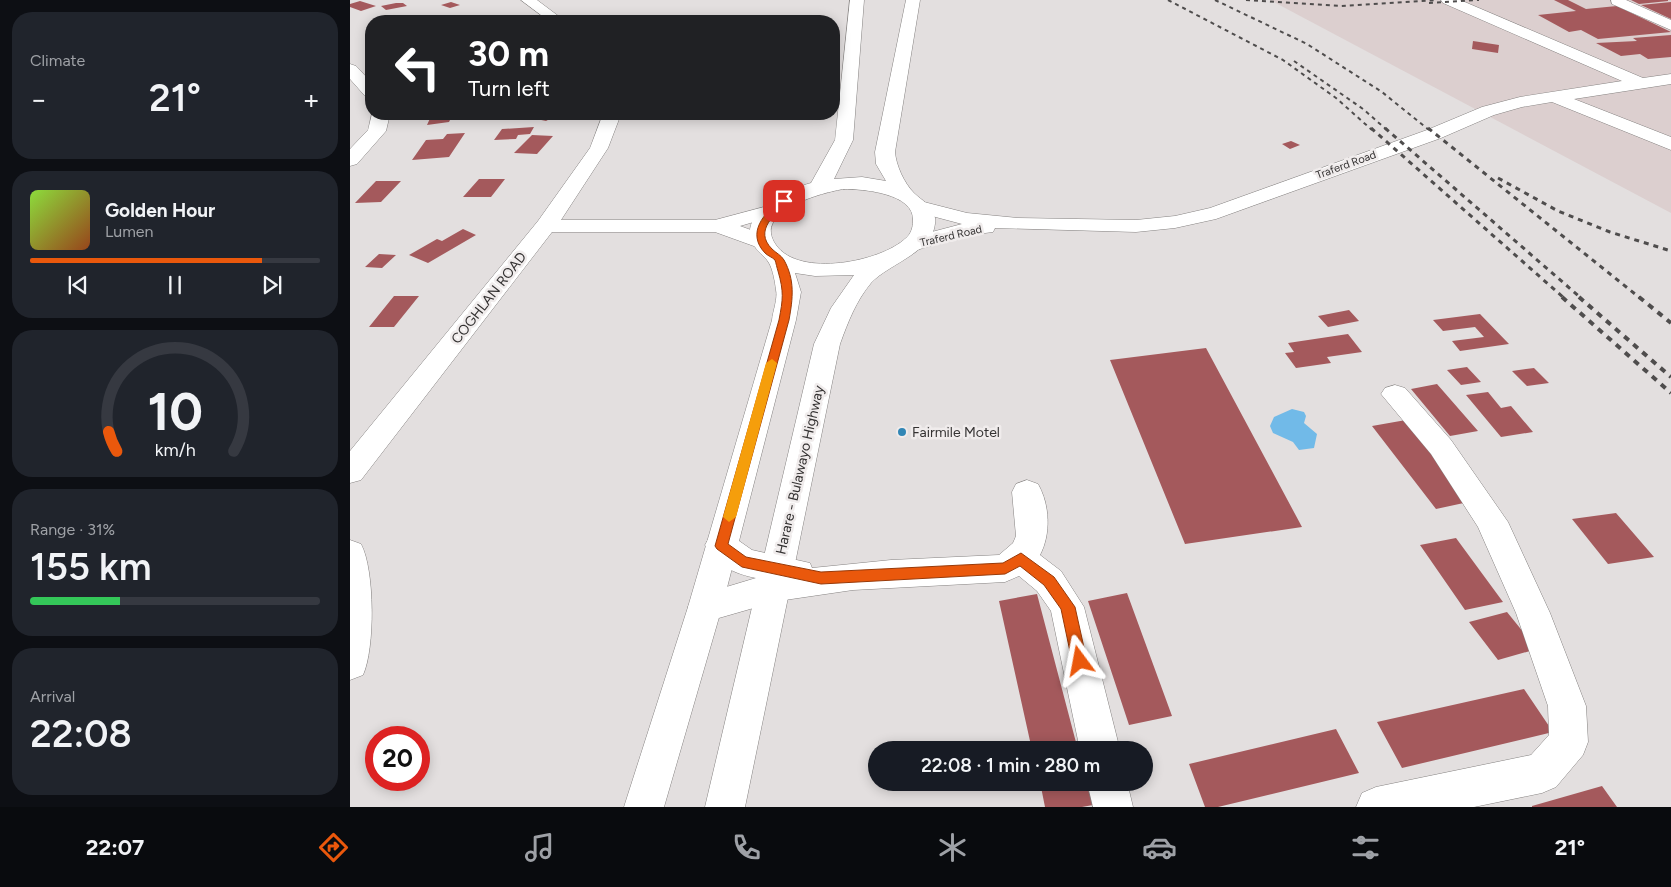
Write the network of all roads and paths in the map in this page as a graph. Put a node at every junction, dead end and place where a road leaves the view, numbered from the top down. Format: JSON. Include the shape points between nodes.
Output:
{"nodes":[{"id":1,"x":528,"y":0,"type":"edge"},
{"id":2,"x":857,"y":0,"type":"edge"},
{"id":3,"x":913,"y":0,"type":"edge"},
{"id":4,"x":1448,"y":0,"type":"edge"},
{"id":5,"x":1617,"y":1,"type":"edge"},
{"id":6,"x":549,"y":15,"type":"edge"},
{"id":7,"x":1671,"y":26,"type":"edge"},
{"id":8,"x":350,"y":69,"type":"edge"},
{"id":9,"x":1671,"y":79,"type":"edge"},
{"id":10,"x":1637,"y":82,"type":"junction"},
{"id":11,"x":365,"y":85,"type":"edge"},
{"id":12,"x":1554,"y":97,"type":"junction"},
{"id":13,"x":380,"y":120,"type":"edge"},
{"id":14,"x":610,"y":120,"type":"edge"},
{"id":15,"x":1671,"y":144,"type":"edge"},
{"id":16,"x":350,"y":160,"type":"edge"},
{"id":17,"x":819,"y":188,"type":"junction"},
{"id":18,"x":912,"y":200,"type":"junction"},
{"id":19,"x":771,"y":211,"type":"junction"},
{"id":20,"x":1018,"y":224,"type":"junction"},
{"id":21,"x":546,"y":226,"type":"junction"},
{"id":22,"x":716,"y":226,"type":"junction"},
{"id":23,"x":913,"y":244,"type":"junction"},
{"id":24,"x":771,"y":251,"type":"junction"},
{"id":25,"x":879,"y":263,"type":"junction"},
{"id":26,"x":1395,"y":394,"type":"dead end"},
{"id":27,"x":350,"y":472,"type":"edge"},
{"id":28,"x":1027,"y":492,"type":"dead end"},
{"id":29,"x":721,"y":546,"type":"junction"},
{"id":30,"x":350,"y":553,"type":"edge"},
{"id":31,"x":1021,"y":559,"type":"junction"},
{"id":32,"x":776,"y":578,"type":"junction"},
{"id":33,"x":705,"y":607,"type":"junction"},
{"id":34,"x":350,"y":664,"type":"edge"},
{"id":35,"x":1098,"y":741,"type":"edge"},
{"id":36,"x":1109,"y":791,"type":"edge"},
{"id":37,"x":644,"y":807,"type":"edge"},
{"id":38,"x":725,"y":807,"type":"edge"},
{"id":39,"x":1113,"y":807,"type":"edge"},
{"id":40,"x":1376,"y":807,"type":"edge"}],
"edges":[{"from":1,"to":6,"type":"main road"},
{"from":2,"to":17,"type":"main road","via":[[844,140]]},
{"from":3,"to":18,"type":"main road","name":"Harare - Bulawayo Highway","via":[[885,152],[886,164]]},
{"from":4,"to":10,"type":"main road"},
{"from":5,"to":7,"type":"main road"},
{"from":8,"to":11,"type":"main road"},
{"from":9,"to":10,"type":"main road","name":"Traferd Road"},
{"from":10,"to":12,"type":"main road","name":"Traferd Road"},
{"from":12,"to":15,"type":"main road"},
{"from":12,"to":20,"type":"main road","name":"Traferd Road","via":[[1520,102],[1488,112],[1216,213],[1136,226]]},
{"from":13,"to":16,"type":"main road","via":[[377,131]]},
{"from":14,"to":21,"type":"main road","name":"COGHLAN ROAD","via":[[599,148]]},
{"from":17,"to":18,"type":"main road","via":[[865,184],[886,187]]},
{"from":17,"to":19,"type":"main road","via":[[784,201]]},
{"from":18,"to":20,"type":"main road","name":"Traferd Road","via":[[967,219]]},
{"from":18,"to":23,"type":"main road","name":"Harare - Bulawayo Highway","via":[[925,219],[922,232]]},
{"from":19,"to":22,"type":"main road"},
{"from":19,"to":24,"type":"main road","via":[[761,232]]},
{"from":20,"to":23,"type":"main road","name":"Traferd Road","via":[[968,229]]},
{"from":21,"to":22,"type":"main road"},
{"from":21,"to":27,"type":"main road","name":"COGHLAN ROAD"},
{"from":22,"to":24,"type":"main road","name":"Harare - Bulawayo Highway","via":[[744,234]]},
{"from":23,"to":25,"type":"main road","name":"Harare - Bulawayo Highway","via":[[899,255]]},
{"from":24,"to":25,"type":"main road","name":"Harare - Bulawayo Highway","via":[[800,267],[825,270]]},
{"from":24,"to":29,"type":"main road","via":[[789,292]]},
{"from":25,"to":32,"type":"main road","name":"Harare - Bulawayo Highway","via":[[840,310],[828,344]]},
{"from":26,"to":40,"type":"main road","via":[[1442,447],[1492,522],[1533,613],[1567,706],[1569,742],[1542,773]]},
{"from":28,"to":31,"type":"main road","via":[[1032,540]]},
{"from":29,"to":32,"type":"main road","via":[[742,562]]},
{"from":29,"to":33,"type":"main road"},
{"from":30,"to":34,"type":"main road","via":[[355,591]]},
{"from":31,"to":32,"type":"main road","via":[[1005,568]]},
{"from":31,"to":35,"type":"main road","via":[[1049,581],[1068,607]]},
{"from":32,"to":33,"type":"main road"},
{"from":32,"to":38,"type":"main road","name":"Harare - Bulawayo Highway"},
{"from":33,"to":37,"type":"main road"},
{"from":36,"to":39,"type":"main road"}]}
